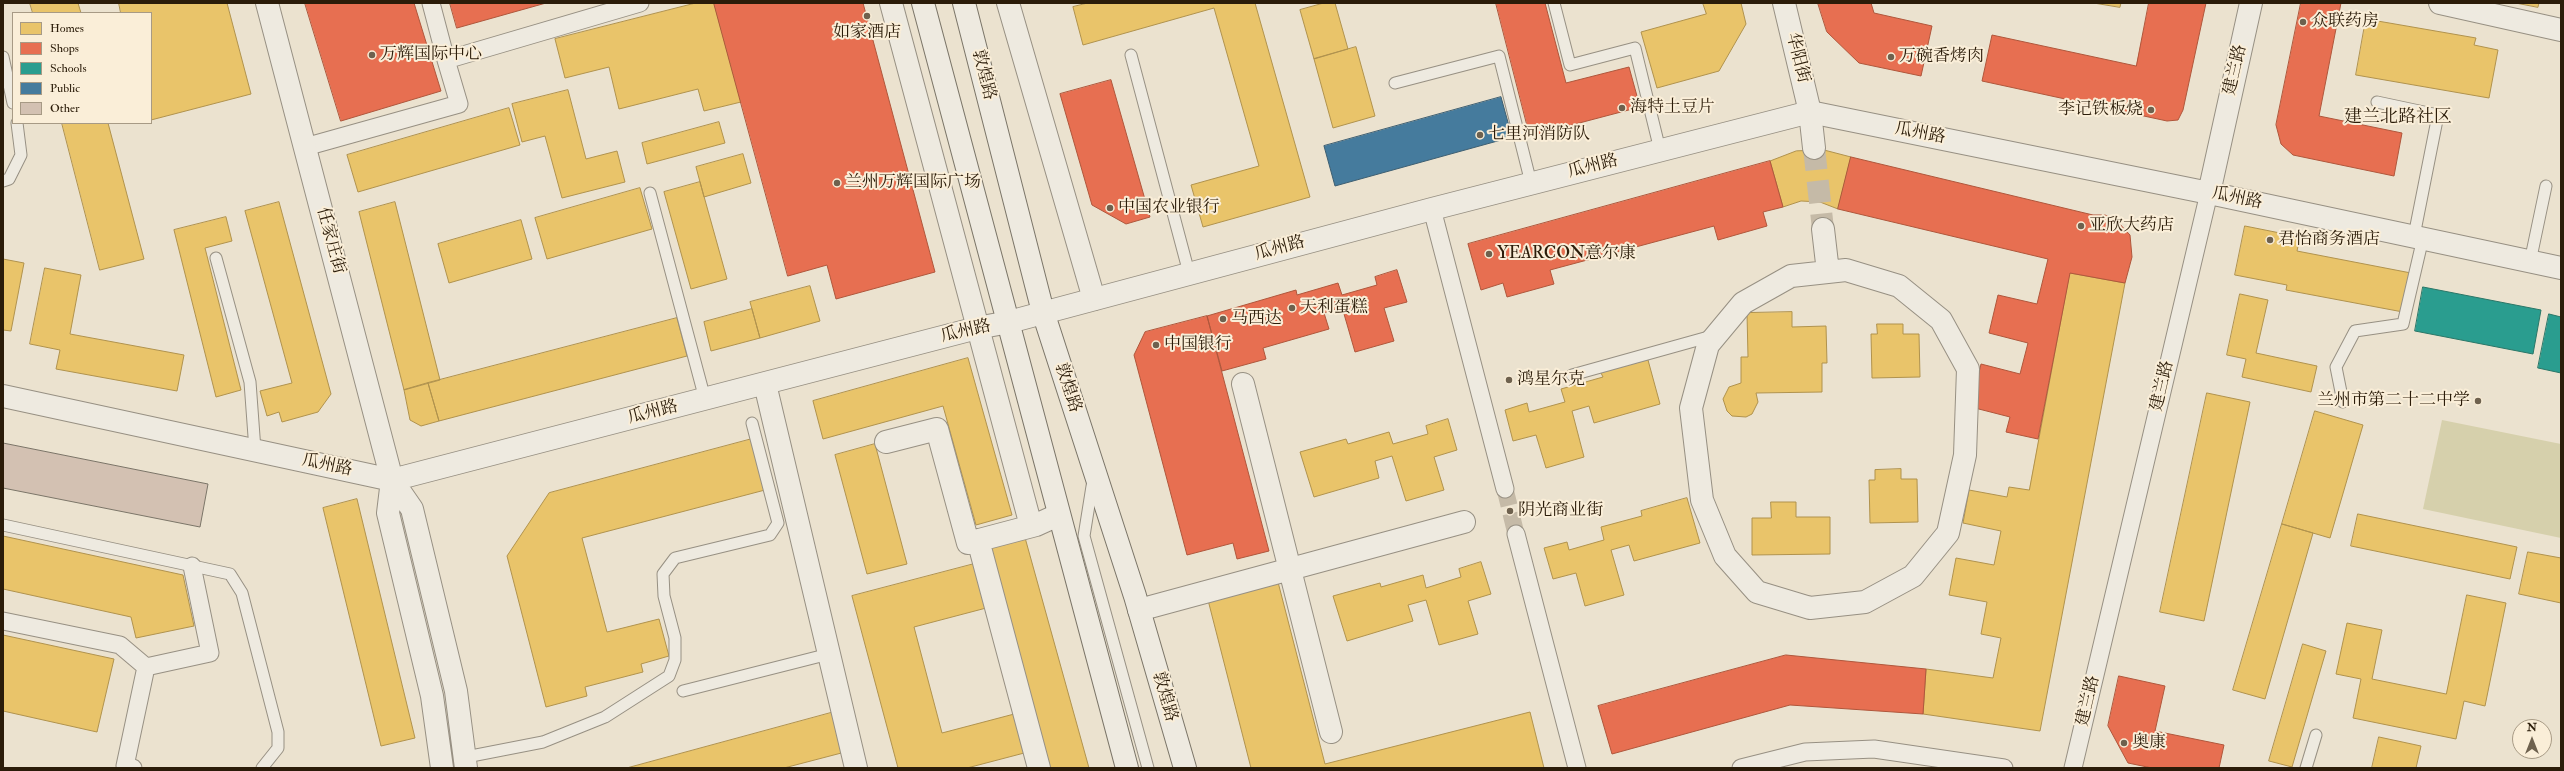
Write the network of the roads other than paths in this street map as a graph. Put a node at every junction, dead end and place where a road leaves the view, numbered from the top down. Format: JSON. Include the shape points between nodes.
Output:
{"nodes":[{"id":1,"x":267,"y":3,"type":"edge"},
{"id":2,"x":431,"y":3,"type":"edge"},
{"id":3,"x":640,"y":3,"type":"edge"},
{"id":4,"x":891,"y":3,"type":"edge"},
{"id":5,"x":923,"y":3,"type":"edge"},
{"id":6,"x":964,"y":3,"type":"edge"},
{"id":7,"x":1009,"y":3,"type":"edge"},
{"id":8,"x":1554,"y":3,"type":"edge"},
{"id":9,"x":1784,"y":3,"type":"edge"},
{"id":10,"x":2251,"y":3,"type":"edge"},
{"id":11,"x":2440,"y":3,"type":"edge"},
{"id":12,"x":2561,"y":30,"type":"edge"},
{"id":13,"x":1130,"y":55,"type":"dead end"},
{"id":14,"x":3,"y":56,"type":"edge"},
{"id":15,"x":446,"y":60,"type":"junction"},
{"id":16,"x":1395,"y":84,"type":"dead end"},
{"id":17,"x":12,"y":98,"type":"edge"},
{"id":18,"x":2377,"y":102,"type":"dead end"},
{"id":19,"x":1810,"y":112,"type":"junction"},
{"id":20,"x":17,"y":124,"type":"edge"},
{"id":21,"x":305,"y":147,"type":"junction"},
{"id":22,"x":1814,"y":148,"type":"tunnel mouth"},
{"id":23,"x":1660,"y":150,"type":"junction"},
{"id":24,"x":3,"y":181,"type":"edge"},
{"id":25,"x":1531,"y":183,"type":"junction"},
{"id":26,"x":2546,"y":186,"type":"dead end"},
{"id":27,"x":650,"y":192,"type":"dead end"},
{"id":28,"x":2209,"y":192,"type":"junction"},
{"id":29,"x":1432,"y":209,"type":"junction"},
{"id":30,"x":1823,"y":229,"type":"tunnel mouth"},
{"id":31,"x":2418,"y":237,"type":"junction"},
{"id":32,"x":216,"y":258,"type":"dead end"},
{"id":33,"x":2530,"y":262,"type":"junction"},
{"id":34,"x":2561,"y":268,"type":"edge"},
{"id":35,"x":1828,"y":272,"type":"junction"},
{"id":36,"x":1189,"y":273,"type":"junction"},
{"id":37,"x":1094,"y":299,"type":"junction"},
{"id":38,"x":1043,"y":312,"type":"junction"},
{"id":39,"x":1009,"y":322,"type":"junction"},
{"id":40,"x":977,"y":328,"type":"junction"},
{"id":41,"x":1716,"y":335,"type":"junction"},
{"id":42,"x":1572,"y":375,"type":"dead end"},
{"id":43,"x":765,"y":384,"type":"junction"},
{"id":44,"x":1243,"y":384,"type":"dead end"},
{"id":45,"x":3,"y":396,"type":"edge"},
{"id":46,"x":705,"y":399,"type":"junction"},
{"id":47,"x":2343,"y":402,"type":"dead end"},
{"id":48,"x":752,"y":422,"type":"dead end"},
{"id":49,"x":886,"y":442,"type":"dead end"},
{"id":50,"x":254,"y":450,"type":"junction"},
{"id":51,"x":1095,"y":471,"type":"junction"},
{"id":52,"x":392,"y":480,"type":"junction"},
{"id":53,"x":1505,"y":489,"type":"tunnel mouth"},
{"id":54,"x":1058,"y":515,"type":"junction"},
{"id":55,"x":1464,"y":522,"type":"dead end"},
{"id":56,"x":3,"y":525,"type":"edge"},
{"id":57,"x":1031,"y":526,"type":"junction"},
{"id":58,"x":1516,"y":534,"type":"tunnel mouth"},
{"id":59,"x":978,"y":540,"type":"junction"},
{"id":60,"x":192,"y":566,"type":"junction"},
{"id":61,"x":1290,"y":570,"type":"junction"},
{"id":62,"x":1139,"y":610,"type":"junction"},
{"id":63,"x":3,"y":621,"type":"edge"},
{"id":64,"x":829,"y":654,"type":"junction"},
{"id":65,"x":146,"y":667,"type":"junction"},
{"id":66,"x":683,"y":692,"type":"dead end"},
{"id":67,"x":1330,"y":732,"type":"dead end"},
{"id":68,"x":2316,"y":735,"type":"dead end"},
{"id":69,"x":466,"y":763,"type":"edge"},
{"id":70,"x":133,"y":768,"type":"edge"},
{"id":71,"x":262,"y":768,"type":"edge"},
{"id":72,"x":442,"y":768,"type":"edge"},
{"id":73,"x":856,"y":768,"type":"edge"},
{"id":74,"x":1039,"y":768,"type":"edge"},
{"id":75,"x":1127,"y":768,"type":"edge"},
{"id":76,"x":1148,"y":768,"type":"edge"},
{"id":77,"x":1185,"y":768,"type":"edge"},
{"id":78,"x":1577,"y":768,"type":"edge"},
{"id":79,"x":1741,"y":768,"type":"edge"},
{"id":80,"x":2004,"y":768,"type":"edge"},
{"id":81,"x":2073,"y":768,"type":"edge"},
{"id":82,"x":2306,"y":768,"type":"edge"}],
"edges":[{"from":1,"to":21,"type":"street","name":"任家庄街"},
{"from":2,"to":15,"type":"street"},
{"from":3,"to":15,"type":"street"},
{"from":4,"to":40,"type":"street"},
{"from":5,"to":39,"type":"street"},
{"from":6,"to":38,"type":"street","name":"敦煌路"},
{"from":7,"to":37,"type":"street"},
{"from":8,"to":23,"type":"lane","via":[[1570,65],[1635,48]]},
{"from":9,"to":19,"type":"street","name":"华阳街"},
{"from":10,"to":28,"type":"street","name":"建兰路"},
{"from":11,"to":12,"type":"street"},
{"from":13,"to":36,"type":"lane"},
{"from":14,"to":17,"type":"lane"},
{"from":15,"to":21,"type":"street","via":[[459,104]]},
{"from":16,"to":25,"type":"lane","via":[[1499,56]]},
{"from":18,"to":31,"type":"lane","via":[[2438,115]]},
{"from":19,"to":22,"type":"street","name":"华阳街"},
{"from":19,"to":23,"type":"street","name":"瓜州路"},
{"from":19,"to":28,"type":"street","name":"瓜州路"},
{"from":20,"to":24,"type":"lane","via":[[21,155],[9,179]]},
{"from":21,"to":52,"type":"street","name":"任家庄街"},
{"from":23,"to":25,"type":"street","name":"瓜州路"},
{"from":25,"to":29,"type":"street","name":"瓜州路"},
{"from":26,"to":33,"type":"lane"},
{"from":27,"to":46,"type":"lane"},
{"from":28,"to":31,"type":"street","name":"瓜州路"},
{"from":28,"to":81,"type":"street","name":"建兰路"},
{"from":29,"to":36,"type":"street","name":"瓜州路"},
{"from":29,"to":53,"type":"street"},
{"from":30,"to":35,"type":"street"},
{"from":31,"to":33,"type":"street","name":"瓜州路"},
{"from":31,"to":47,"type":"lane","via":[[2403,324],[2355,331],[2336,367]]},
{"from":32,"to":50,"type":"lane","via":[[250,382]]},
{"from":33,"to":34,"type":"street","name":"瓜州路"},
{"from":35,"to":41,"type":"street","via":[[1791,276],[1743,302]]},
{"from":35,"to":41,"type":"street","via":[[1846,270],[1899,286],[1941,320],[1968,369],[1965,455],[1948,533],[1913,576],[1865,602],[1810,608],[1757,592],[1725,556],[1702,500],[1691,408],[1708,345]]},
{"from":36,"to":37,"type":"street","name":"瓜州路"},
{"from":37,"to":38,"type":"street","name":"瓜州路"},
{"from":38,"to":39,"type":"street","name":"瓜州路"},
{"from":38,"to":51,"type":"street","name":"敦煌路"},
{"from":39,"to":40,"type":"street","name":"瓜州路"},
{"from":39,"to":54,"type":"street"},
{"from":40,"to":43,"type":"street","name":"瓜州路"},
{"from":40,"to":57,"type":"street"},
{"from":41,"to":42,"type":"lane"},
{"from":43,"to":46,"type":"street","name":"瓜州路"},
{"from":43,"to":64,"type":"street"},
{"from":44,"to":61,"type":"street"},
{"from":45,"to":50,"type":"street","name":"瓜州路"},
{"from":46,"to":52,"type":"street","name":"瓜州路"},
{"from":48,"to":69,"type":"lane","via":[[778,523],[770,535],[675,558],[663,574],[664,596],[675,638],[675,660],[669,676],[605,717],[543,742]]},
{"from":49,"to":59,"type":"street","via":[[937,428],[968,543]]},
{"from":50,"to":52,"type":"street","name":"瓜州路"},
{"from":51,"to":62,"type":"street","name":"敦煌路"},
{"from":51,"to":76,"type":"lane","via":[[1084,536]]},
{"from":52,"to":69,"type":"street","via":[[412,509],[456,691]]},
{"from":52,"to":72,"type":"street","via":[[388,513],[432,696]]},
{"from":54,"to":57,"type":"street"},
{"from":54,"to":75,"type":"street"},
{"from":55,"to":61,"type":"street"},
{"from":56,"to":60,"type":"lane"},
{"from":57,"to":59,"type":"street"},
{"from":58,"to":78,"type":"street"},
{"from":59,"to":74,"type":"street"},
{"from":60,"to":65,"type":"street","via":[[210,653]]},
{"from":60,"to":71,"type":"lane","via":[[230,574],[242,593],[278,732],[278,748]]},
{"from":61,"to":62,"type":"street"},
{"from":61,"to":67,"type":"street"},
{"from":62,"to":77,"type":"street","name":"敦煌路"},
{"from":63,"to":65,"type":"street","via":[[120,645]]},
{"from":64,"to":66,"type":"lane"},
{"from":64,"to":73,"type":"street"},
{"from":65,"to":70,"type":"street","via":[[125,766]]},
{"from":68,"to":82,"type":"lane"},
{"from":79,"to":80,"type":"street","via":[[1805,752],[1874,749]]}]}
